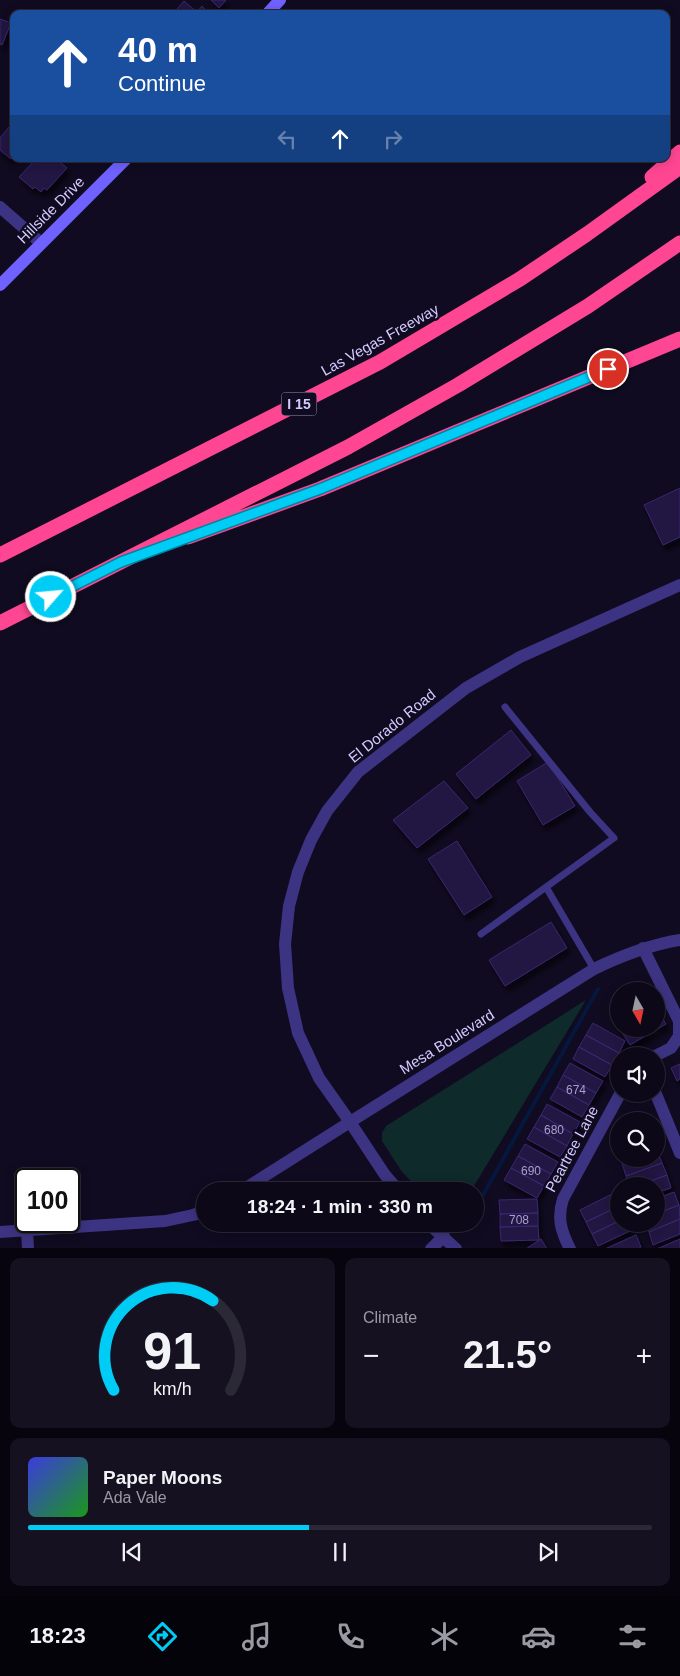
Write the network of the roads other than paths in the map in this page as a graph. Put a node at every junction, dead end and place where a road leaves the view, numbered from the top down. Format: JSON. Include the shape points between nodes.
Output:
{"nodes":[{"id":1,"x":280,"y":0,"type":"edge"},
{"id":2,"x":271,"y":10,"type":"edge"},
{"id":3,"x":680,"y":152,"type":"edge"},
{"id":4,"x":670,"y":161,"type":"edge"},
{"id":5,"x":123,"y":162,"type":"edge"},
{"id":6,"x":669,"y":162,"type":"edge"},
{"id":7,"x":680,"y":167,"type":"edge"},
{"id":8,"x":0,"y":206,"type":"edge"},
{"id":9,"x":587,"y":234,"type":"junction"},
{"id":10,"x":680,"y":243,"type":"edge"},
{"id":11,"x":41,"y":244,"type":"junction"},
{"id":12,"x":0,"y":285,"type":"edge"},
{"id":13,"x":680,"y":339,"type":"edge"},
{"id":14,"x":0,"y":555,"type":"edge"},
{"id":15,"x":121,"y":562,"type":"junction"},
{"id":16,"x":680,"y":585,"type":"edge"},
{"id":17,"x":0,"y":623,"type":"edge"},
{"id":18,"x":505,"y":707,"type":"dead end"},
{"id":19,"x":546,"y":887,"type":"junction"},
{"id":20,"x":481,"y":934,"type":"dead end"},
{"id":21,"x":680,"y":940,"type":"edge"},
{"id":22,"x":643,"y":948,"type":"junction"},
{"id":23,"x":594,"y":969,"type":"junction"},
{"id":24,"x":665,"y":1051,"type":"edge"},
{"id":25,"x":616,"y":1102,"type":"edge"},
{"id":26,"x":659,"y":1102,"type":"edge"},
{"id":27,"x":350,"y":1122,"type":"junction"},
{"id":28,"x":680,"y":1153,"type":"edge"},
{"id":29,"x":255,"y":1182,"type":"edge"},
{"id":30,"x":391,"y":1182,"type":"edge"},
{"id":31,"x":196,"y":1214,"type":"edge"},
{"id":32,"x":80,"y":1227,"type":"edge"},
{"id":33,"x":15,"y":1231,"type":"edge"},
{"id":34,"x":0,"y":1232,"type":"edge"},
{"id":35,"x":439,"y":1232,"type":"edge"},
{"id":36,"x":27,"y":1233,"type":"edge"},
{"id":37,"x":444,"y":1236,"type":"junction"},
{"id":38,"x":28,"y":1248,"type":"edge"},
{"id":39,"x":431,"y":1248,"type":"edge"},
{"id":40,"x":456,"y":1248,"type":"edge"},
{"id":41,"x":570,"y":1248,"type":"edge"}],
"edges":[{"from":1,"to":2,"type":"main road"},
{"from":3,"to":4,"type":"highway"},
{"from":5,"to":11,"type":"main road","name":"Hillside Drive"},
{"from":6,"to":9,"type":"highway"},
{"from":7,"to":9,"type":"highway","name":"Las Vegas Freeway","number":"I 15"},
{"from":8,"to":11,"type":"street"},
{"from":9,"to":14,"type":"highway","name":"Las Vegas Freeway","number":"I 15","via":[[520,279],[380,362]]},
{"from":10,"to":15,"type":"highway","via":[[588,306],[458,385],[348,447]]},
{"from":11,"to":12,"type":"main road","name":"Hillside Drive"},
{"from":13,"to":15,"type":"highway","via":[[320,489]]},
{"from":15,"to":17,"type":"highway"},
{"from":16,"to":27,"type":"street","name":"El Dorado Road","via":[[520,657],[466,688],[358,772],[327,812],[298,872],[284,944],[288,988],[298,1033],[319,1078]]},
{"from":18,"to":19,"type":"lane","via":[[614,838]]},
{"from":19,"to":20,"type":"lane"},
{"from":19,"to":23,"type":"lane"},
{"from":21,"to":22,"type":"street","name":"Mesa Boulevard"},
{"from":22,"to":23,"type":"street","name":"Mesa Boulevard"},
{"from":22,"to":24,"type":"street","via":[[679,1021],[679,1036]]},
{"from":23,"to":27,"type":"street","name":"Mesa Boulevard"},
{"from":25,"to":41,"type":"street","name":"Peartree Lane","via":[[558,1213]]},
{"from":26,"to":28,"type":"street"},
{"from":27,"to":29,"type":"street","name":"Mesa Boulevard"},
{"from":27,"to":30,"type":"street","name":"El Dorado Road"},
{"from":31,"to":32,"type":"street","via":[[165,1221]]},
{"from":33,"to":34,"type":"street"},
{"from":35,"to":37,"type":"street"},
{"from":36,"to":38,"type":"street"},
{"from":37,"to":39,"type":"street"},
{"from":37,"to":40,"type":"street"}]}
